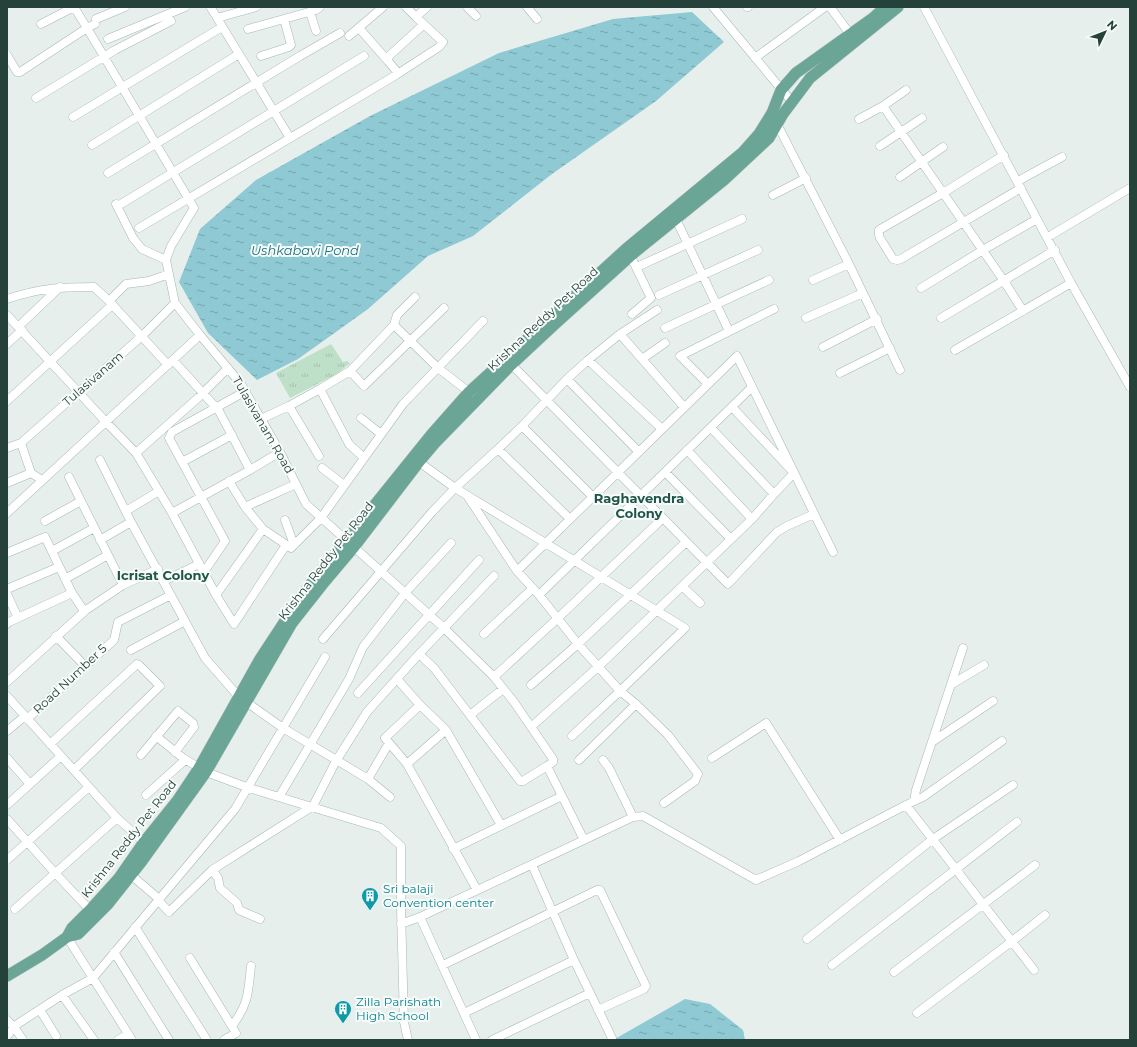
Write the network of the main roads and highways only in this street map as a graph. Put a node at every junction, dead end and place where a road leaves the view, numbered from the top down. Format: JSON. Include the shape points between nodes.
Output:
{"nodes":[{"id":1,"x":885,"y":7,"type":"edge"},
{"id":2,"x":898,"y":7,"type":"edge"},
{"id":3,"x":804,"y":66,"type":"junction"},
{"id":4,"x":812,"y":76,"type":"junction"},
{"id":5,"x":508,"y":362,"type":"junction"},
{"id":6,"x":351,"y":544,"type":"junction"},
{"id":7,"x":202,"y":770,"type":"junction"},
{"id":8,"x":67,"y":937,"type":"junction"},
{"id":9,"x":7,"y":976,"type":"edge"}],
"edges":[{"from":1,"to":3,"type":"main road","name":"Krishna Reddy Pet Road"},
{"from":2,"to":4,"type":"main road","name":"Krishna Reddy Pet Road"},
{"from":3,"to":4,"type":"main road"},
{"from":3,"to":5,"type":"main road","name":"Krishna Reddy Pet Road","via":[[781,90],[772,113],[759,134],[743,152],[627,248]]},
{"from":4,"to":5,"type":"main road","name":"Krishna Reddy Pet Road","via":[[769,138],[724,180],[630,256]]},
{"from":5,"to":6,"type":"main road","name":"Krishna Reddy Pet Road","via":[[435,443]]},
{"from":5,"to":6,"type":"main road","name":"Krishna Reddy Pet Road","via":[[469,392],[431,434]]},
{"from":6,"to":7,"type":"main road","name":"Krishna Reddy Pet Road","via":[[292,623]]},
{"from":7,"to":8,"type":"main road","name":"Krishna Reddy Pet Road","via":[[118,878],[72,928]]},
{"from":7,"to":8,"type":"main road","name":"Krishna Reddy Pet Road","via":[[131,875],[108,904],[78,934]]},
{"from":8,"to":9,"type":"main road"}]}
